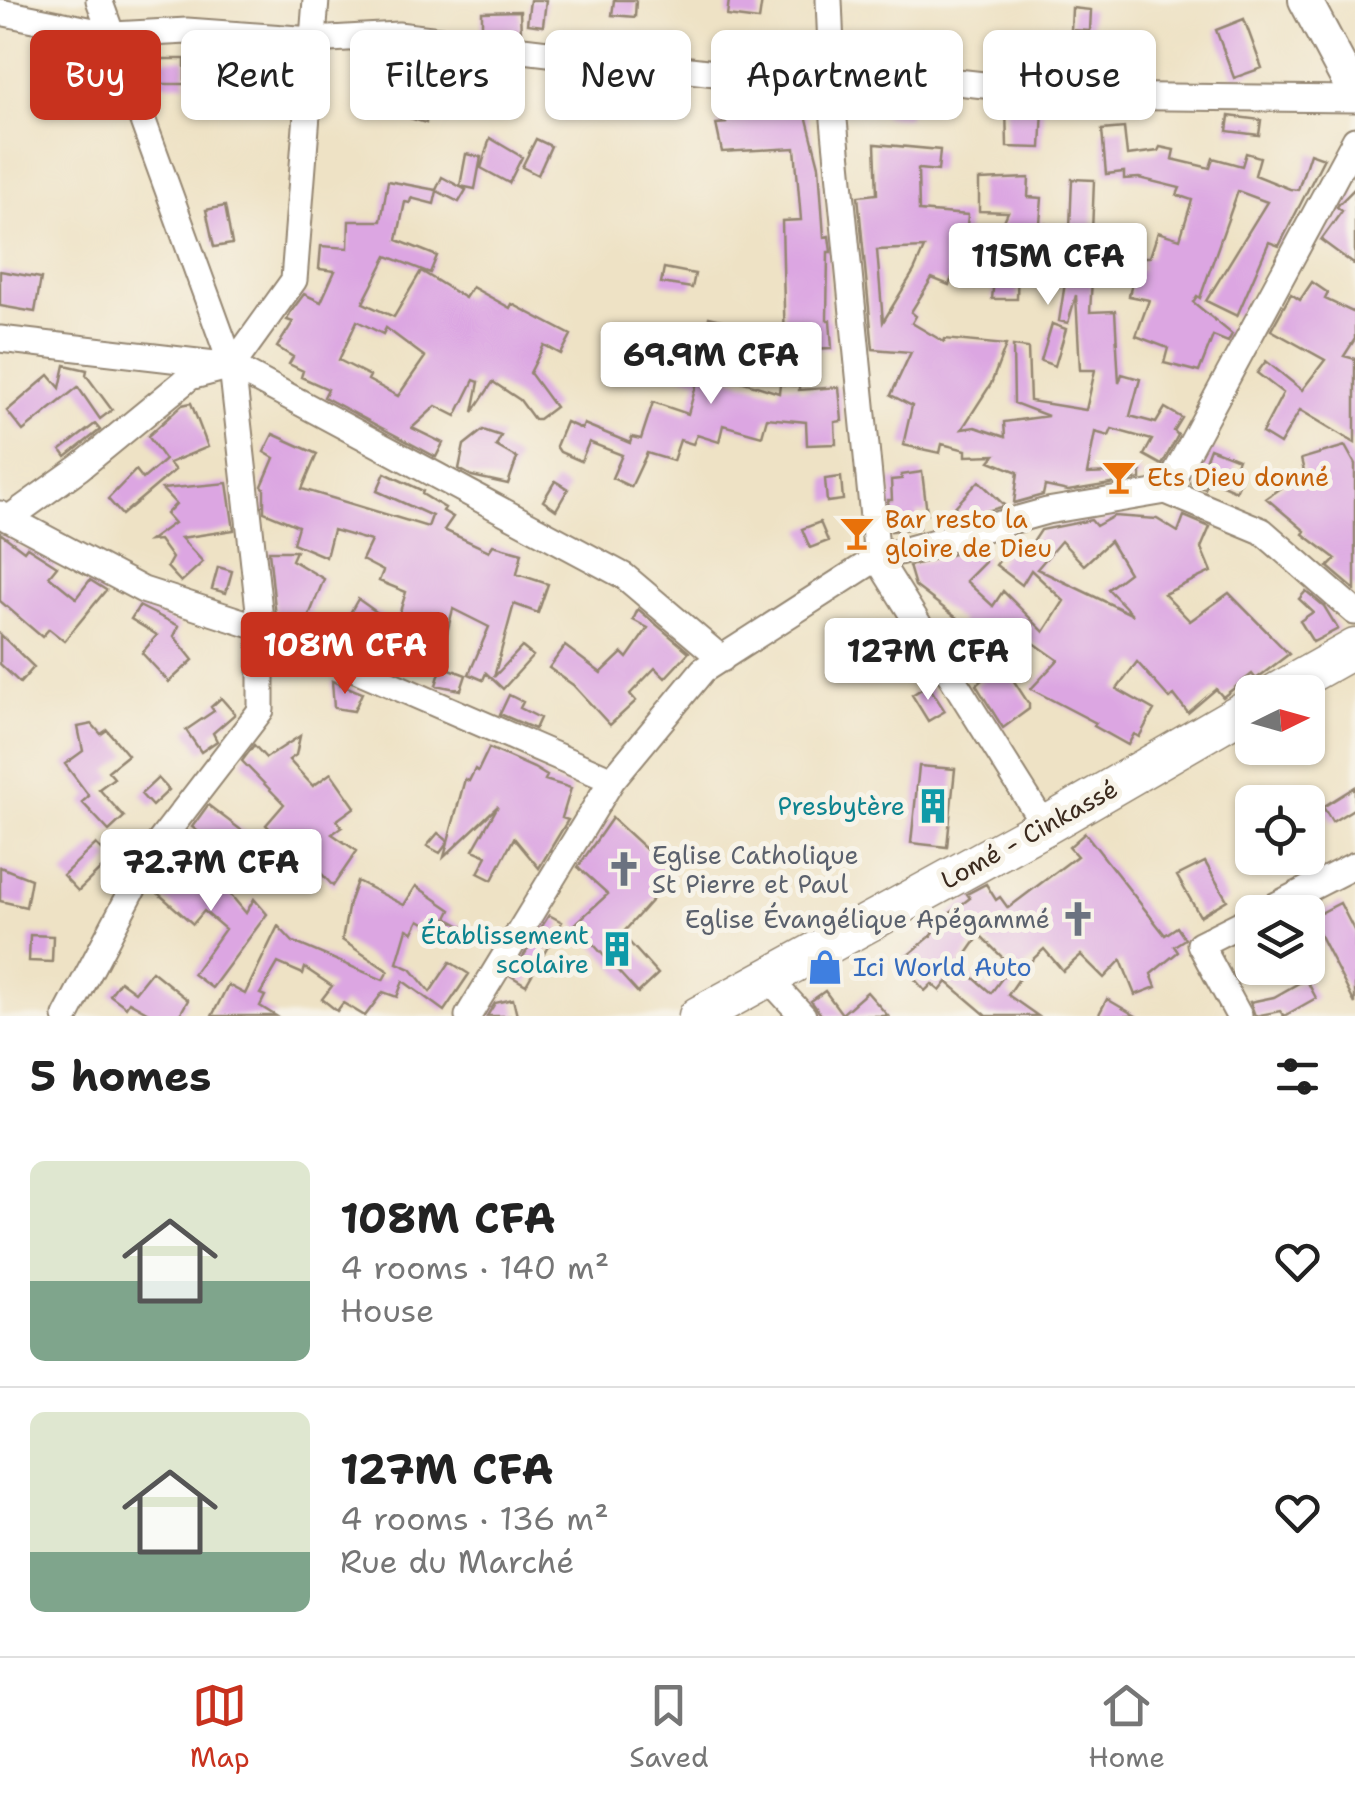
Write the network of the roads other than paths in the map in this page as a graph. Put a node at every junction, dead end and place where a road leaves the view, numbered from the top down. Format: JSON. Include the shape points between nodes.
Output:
{"nodes":[{"id":1,"x":99,"y":0,"type":"edge"},
{"id":2,"x":316,"y":0,"type":"edge"},
{"id":3,"x":829,"y":0,"type":"edge"},
{"id":4,"x":1305,"y":0,"type":"edge"},
{"id":5,"x":0,"y":12,"type":"edge"},
{"id":6,"x":88,"y":30,"type":"edge"},
{"id":7,"x":110,"y":30,"type":"edge"},
{"id":8,"x":314,"y":30,"type":"edge"},
{"id":9,"x":831,"y":30,"type":"edge"},
{"id":10,"x":330,"y":39,"type":"edge"},
{"id":11,"x":711,"y":72,"type":"edge"},
{"id":12,"x":963,"y":83,"type":"edge"},
{"id":13,"x":1355,"y":96,"type":"edge"},
{"id":14,"x":143,"y":120,"type":"edge"},
{"id":15,"x":307,"y":120,"type":"edge"},
{"id":16,"x":834,"y":120,"type":"edge"},
{"id":17,"x":1355,"y":140,"type":"edge"},
{"id":18,"x":0,"y":339,"type":"edge"},
{"id":19,"x":232,"y":366,"type":"junction"},
{"id":20,"x":1166,"y":492,"type":"junction"},
{"id":21,"x":4,"y":516,"type":"edge"},
{"id":22,"x":877,"y":558,"type":"junction"},
{"id":23,"x":1355,"y":612,"type":"edge"},
{"id":24,"x":261,"y":628,"type":"junction"},
{"id":25,"x":1355,"y":648,"type":"edge"},
{"id":26,"x":722,"y":660,"type":"junction"},
{"id":27,"x":1307,"y":675,"type":"edge"},
{"id":28,"x":1235,"y":716,"type":"edge"},
{"id":29,"x":612,"y":780,"type":"junction"},
{"id":30,"x":1044,"y":826,"type":"junction"},
{"id":31,"x":1355,"y":865,"type":"edge"},
{"id":32,"x":1296,"y":895,"type":"edge"},
{"id":33,"x":1235,"y":926,"type":"edge"},
{"id":34,"x":768,"y":978,"type":"junction"},
{"id":35,"x":66,"y":1016,"type":"edge"},
{"id":36,"x":468,"y":1016,"type":"edge"},
{"id":37,"x":698,"y":1016,"type":"edge"},
{"id":38,"x":803,"y":1016,"type":"edge"},
{"id":39,"x":1239,"y":1016,"type":"edge"}],
"edges":[{"from":1,"to":7,"type":"street"},
{"from":2,"to":8,"type":"street"},
{"from":3,"to":9,"type":"street"},
{"from":4,"to":13,"type":"main road"},
{"from":5,"to":6,"type":"street"},
{"from":10,"to":11,"type":"street","via":[[398,34]]},
{"from":12,"to":13,"type":"street","via":[[1080,96]]},
{"from":14,"to":19,"type":"street"},
{"from":15,"to":19,"type":"street","via":[[294,280]]},
{"from":16,"to":22,"type":"street"},
{"from":17,"to":20,"type":"street"},
{"from":18,"to":19,"type":"street"},
{"from":19,"to":21,"type":"street","via":[[190,377],[79,468]]},
{"from":19,"to":24,"type":"street"},
{"from":19,"to":26,"type":"street","via":[[624,576]]},
{"from":20,"to":22,"type":"street","via":[[1047,511]]},
{"from":20,"to":23,"type":"street","via":[[1262,531]]},
{"from":21,"to":24,"type":"street","via":[[143,590]]},
{"from":22,"to":26,"type":"street"},
{"from":22,"to":30,"type":"street"},
{"from":24,"to":29,"type":"street"},
{"from":24,"to":35,"type":"street","via":[[261,710],[154,849]]},
{"from":25,"to":27,"type":"highway"},
{"from":26,"to":29,"type":"street","via":[[703,670]]},
{"from":28,"to":30,"type":"highway","name":"Lomé - Cinkassé"},
{"from":29,"to":36,"type":"street"},
{"from":30,"to":34,"type":"highway","name":"Lomé - Cinkassé"},
{"from":31,"to":32,"type":"street"},
{"from":33,"to":39,"type":"street","via":[[1200,944]]},
{"from":34,"to":37,"type":"highway","name":"Lomé - Cinkassé"},
{"from":34,"to":38,"type":"street"}]}
